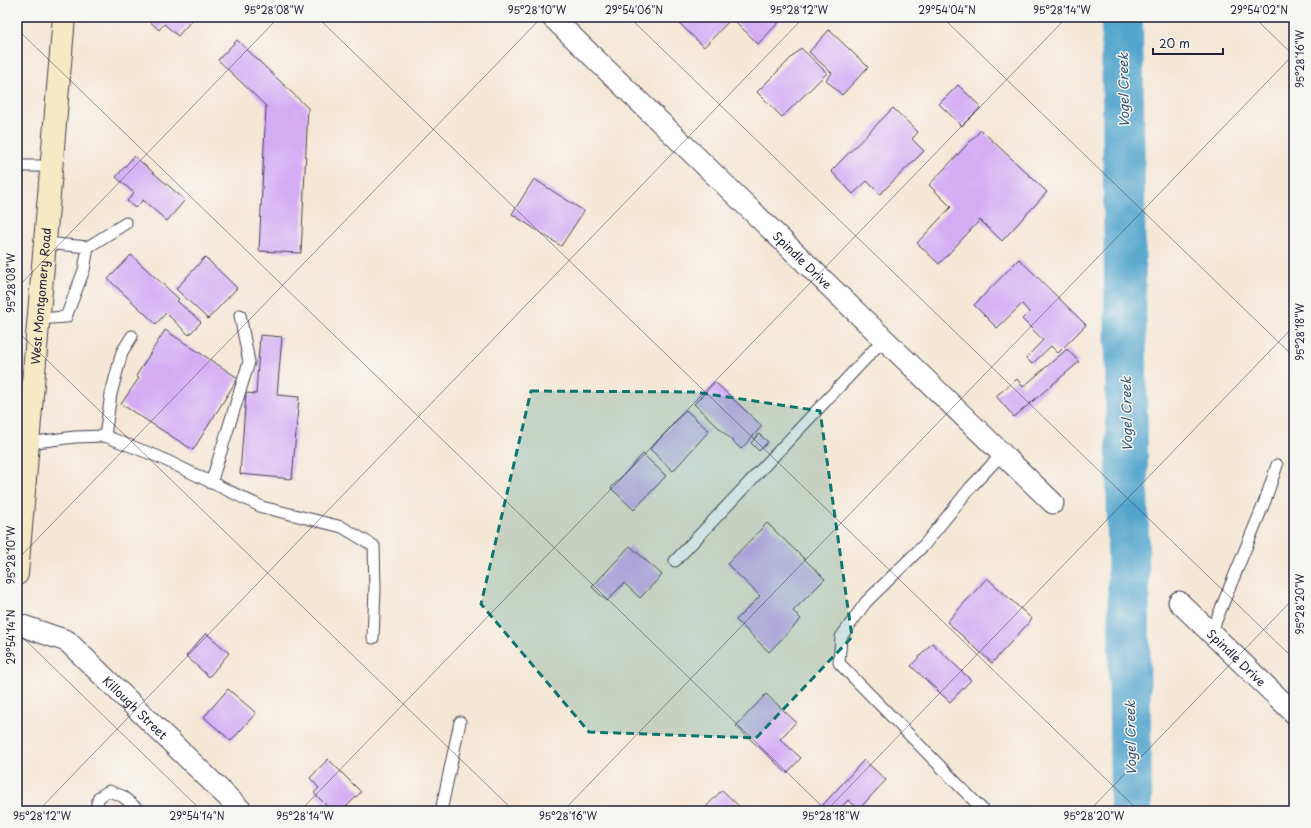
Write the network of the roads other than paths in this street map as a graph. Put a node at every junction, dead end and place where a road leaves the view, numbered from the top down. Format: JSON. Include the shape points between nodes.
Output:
{"nodes":[{"id":1,"x":64,"y":17,"type":"edge"},
{"id":2,"x":552,"y":17,"type":"edge"},
{"id":3,"x":17,"y":166,"type":"edge"},
{"id":4,"x":51,"y":166,"type":"junction"},
{"id":5,"x":126,"y":223,"type":"dead end"},
{"id":6,"x":45,"y":243,"type":"junction"},
{"id":7,"x":88,"y":247,"type":"junction"},
{"id":8,"x":240,"y":315,"type":"dead end"},
{"id":9,"x":38,"y":319,"type":"junction"},
{"id":10,"x":132,"y":336,"type":"dead end"},
{"id":11,"x":884,"y":339,"type":"junction"},
{"id":12,"x":105,"y":436,"type":"junction"},
{"id":13,"x":23,"y":442,"type":"edge"},
{"id":14,"x":1002,"y":454,"type":"junction"},
{"id":15,"x":1277,"y":465,"type":"dead end"},
{"id":16,"x":211,"y":483,"type":"junction"},
{"id":17,"x":1053,"y":503,"type":"dead end"},
{"id":18,"x":675,"y":561,"type":"dead end"},
{"id":19,"x":17,"y":574,"type":"edge"},
{"id":20,"x":1179,"y":602,"type":"dead end"},
{"id":21,"x":17,"y":624,"type":"edge"},
{"id":22,"x":1211,"y":633,"type":"junction"},
{"id":23,"x":373,"y":638,"type":"dead end"},
{"id":24,"x":1294,"y":714,"type":"edge"},
{"id":25,"x":460,"y":722,"type":"dead end"},
{"id":26,"x":95,"y":811,"type":"edge"},
{"id":27,"x":140,"y":811,"type":"edge"},
{"id":28,"x":242,"y":811,"type":"edge"},
{"id":29,"x":441,"y":811,"type":"edge"},
{"id":30,"x":984,"y":811,"type":"edge"}],
"edges":[{"from":1,"to":4,"type":"main road","name":"West Montgomery Road"},
{"from":2,"to":11,"type":"street","name":"Spindle Drive"},
{"from":3,"to":4,"type":"lane"},
{"from":4,"to":6,"type":"main road","name":"West Montgomery Road"},
{"from":5,"to":7,"type":"lane"},
{"from":6,"to":7,"type":"lane"},
{"from":6,"to":9,"type":"main road","name":"West Montgomery Road"},
{"from":7,"to":9,"type":"lane","via":[[84,270],[66,317]]},
{"from":8,"to":16,"type":"lane","via":[[249,362]]},
{"from":9,"to":13,"type":"main road","name":"West Montgomery Road"},
{"from":10,"to":12,"type":"lane","via":[[122,352],[111,394]]},
{"from":11,"to":14,"type":"street","name":"Spindle Drive"},
{"from":11,"to":18,"type":"lane"},
{"from":12,"to":13,"type":"lane"},
{"from":12,"to":16,"type":"lane","via":[[159,457]]},
{"from":13,"to":19,"type":"main road","name":"West Montgomery Road"},
{"from":14,"to":17,"type":"street","name":"Spindle Drive"},
{"from":14,"to":30,"type":"lane","via":[[970,488],[925,544],[866,602],[841,637],[839,663]]},
{"from":15,"to":22,"type":"lane"},
{"from":16,"to":23,"type":"lane","via":[[262,507],[342,527],[374,546]]},
{"from":20,"to":22,"type":"street","name":"Spindle Drive"},
{"from":21,"to":28,"type":"street","name":"Killough Street","via":[[67,641]]},
{"from":22,"to":24,"type":"street","name":"Spindle Drive"},
{"from":25,"to":29,"type":"lane"},
{"from":26,"to":27,"type":"lane","via":[[99,797],[109,791],[122,796]]}]}
